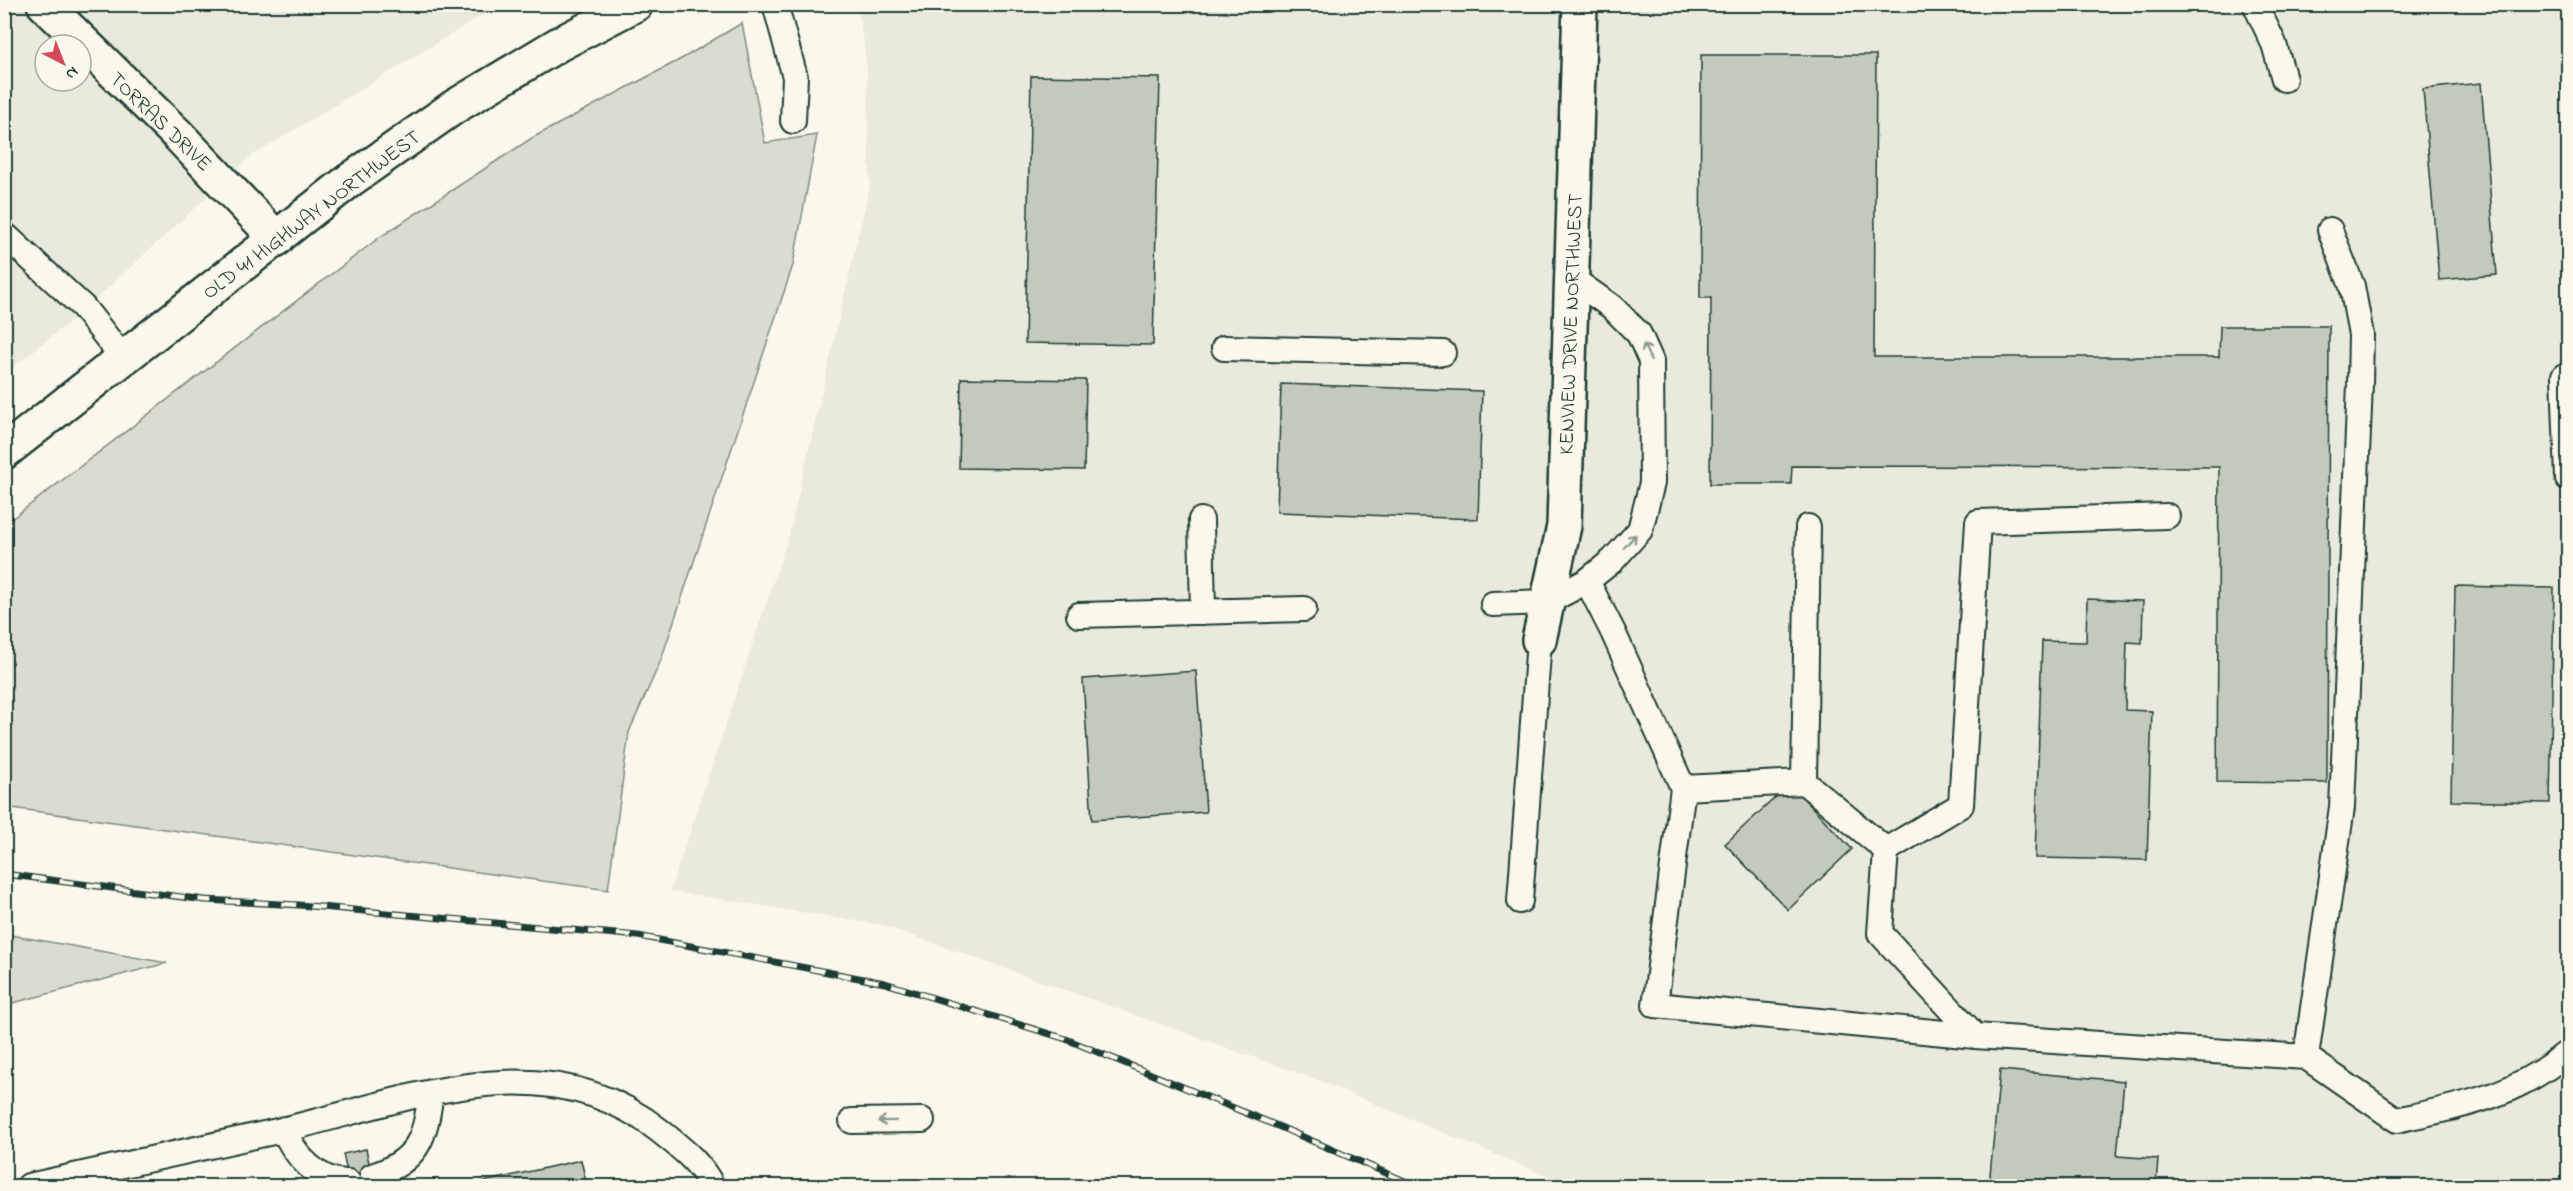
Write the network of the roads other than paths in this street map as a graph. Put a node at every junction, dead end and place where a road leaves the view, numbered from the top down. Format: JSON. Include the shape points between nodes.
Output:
{"nodes":[{"id":1,"x":44,"y":4,"type":"edge"},
{"id":2,"x":636,"y":4,"type":"edge"},
{"id":3,"x":775,"y":4,"type":"edge"},
{"id":4,"x":1580,"y":4,"type":"edge"},
{"id":5,"x":2255,"y":4,"type":"edge"},
{"id":6,"x":2284,"y":79,"type":"dead end"},
{"id":7,"x":793,"y":121,"type":"dead end"},
{"id":8,"x":2330,"y":230,"type":"dead end"},
{"id":9,"x":4,"y":234,"type":"edge"},
{"id":10,"x":277,"y":239,"type":"junction"},
{"id":11,"x":1571,"y":278,"type":"junction"},
{"id":12,"x":1224,"y":348,"type":"dead end"},
{"id":13,"x":1443,"y":353,"type":"dead end"},
{"id":14,"x":123,"y":358,"type":"junction"},
{"id":15,"x":2568,"y":377,"type":"edge"},
{"id":16,"x":4,"y":452,"type":"edge"},
{"id":17,"x":2568,"y":479,"type":"edge"},
{"id":18,"x":2167,"y":516,"type":"dead end"},
{"id":19,"x":1201,"y":520,"type":"dead end"},
{"id":20,"x":1808,"y":527,"type":"dead end"},
{"id":21,"x":1587,"y":581,"type":"junction"},
{"id":22,"x":1547,"y":602,"type":"junction"},
{"id":23,"x":1493,"y":604,"type":"dead end"},
{"id":24,"x":1304,"y":609,"type":"dead end"},
{"id":25,"x":1203,"y":612,"type":"junction"},
{"id":26,"x":1079,"y":615,"type":"dead end"},
{"id":27,"x":1539,"y":640,"type":"joint"},
{"id":28,"x":1804,"y":782,"type":"junction"},
{"id":29,"x":1683,"y":789,"type":"junction"},
{"id":30,"x":1886,"y":850,"type":"junction"},
{"id":31,"x":1520,"y":901,"type":"dead end"},
{"id":32,"x":1975,"y":1036,"type":"junction"},
{"id":33,"x":2568,"y":1052,"type":"edge"},
{"id":34,"x":2306,"y":1057,"type":"junction"},
{"id":35,"x":431,"y":1092,"type":"junction"},
{"id":36,"x":922,"y":1120,"type":"dead end"},
{"id":37,"x":852,"y":1121,"type":"dead end"},
{"id":38,"x":284,"y":1130,"type":"junction"},
{"id":39,"x":372,"y":1176,"type":"dead end"},
{"id":40,"x":348,"y":1182,"type":"dead end"},
{"id":41,"x":29,"y":1186,"type":"edge"},
{"id":42,"x":712,"y":1186,"type":"edge"}],
"edges":[{"from":1,"to":10,"type":"street","name":"TORRAS DRIVE"},
{"from":2,"to":10,"type":"street","name":"OLD 41 HIGHWAY NORTHWEST","via":[[559,44],[454,107],[350,180]]},
{"from":3,"to":7,"type":"lane","via":[[795,77]]},
{"from":4,"to":11,"type":"street","name":"KENVIEW DRIVE NORTHWEST"},
{"from":5,"to":6,"type":"lane","via":[[2274,44]]},
{"from":8,"to":34,"type":"lane","via":[[2352,286],[2361,335],[2360,384],[2342,807]]},
{"from":9,"to":14,"type":"lane","via":[[83,307]]},
{"from":10,"to":14,"type":"street","name":"OLD 41 HIGHWAY NORTHWEST"},
{"from":21,"to":11,"type":"lane","one_way":true,"via":[[1640,530],[1652,483],[1651,361],[1638,334],[1612,307]]},
{"from":11,"to":22,"type":"street","name":"KENVIEW DRIVE NORTHWEST","via":[[1564,526]]},
{"from":12,"to":13,"type":"lane"},
{"from":14,"to":16,"type":"street","name":"OLD 41 HIGHWAY NORTHWEST"},
{"from":15,"to":17,"type":"lane","via":[[2564,376]]},
{"from":18,"to":30,"type":"lane","via":[[1978,522],[1961,805]]},
{"from":19,"to":25,"type":"lane"},
{"from":20,"to":28,"type":"lane"},
{"from":21,"to":22,"type":"lane"},
{"from":21,"to":29,"type":"lane"},
{"from":22,"to":23,"type":"lane"},
{"from":22,"to":27,"type":"street","name":"KENVIEW DRIVE NORTHWEST"},
{"from":24,"to":25,"type":"lane"},
{"from":25,"to":26,"type":"lane"},
{"from":27,"to":31,"type":"lane"},
{"from":28,"to":29,"type":"lane"},
{"from":28,"to":30,"type":"lane"},
{"from":29,"to":32,"type":"lane","via":[[1655,1005]]},
{"from":30,"to":32,"type":"lane","via":[[1880,933]]},
{"from":32,"to":34,"type":"lane"},
{"from":33,"to":34,"type":"lane","via":[[2542,1074],[2487,1099],[2397,1120]]},
{"from":35,"to":38,"type":"lane"},
{"from":35,"to":39,"type":"lane","via":[[421,1142],[396,1168]]},
{"from":35,"to":42,"type":"lane","via":[[473,1083],[518,1083],[571,1088],[606,1099],[645,1119],[681,1148],[702,1166]]},
{"from":36,"to":37,"type":"lane","one_way":true},
{"from":38,"to":40,"type":"lane","via":[[290,1146],[303,1160],[334,1182]]},
{"from":38,"to":41,"type":"lane"}]}
